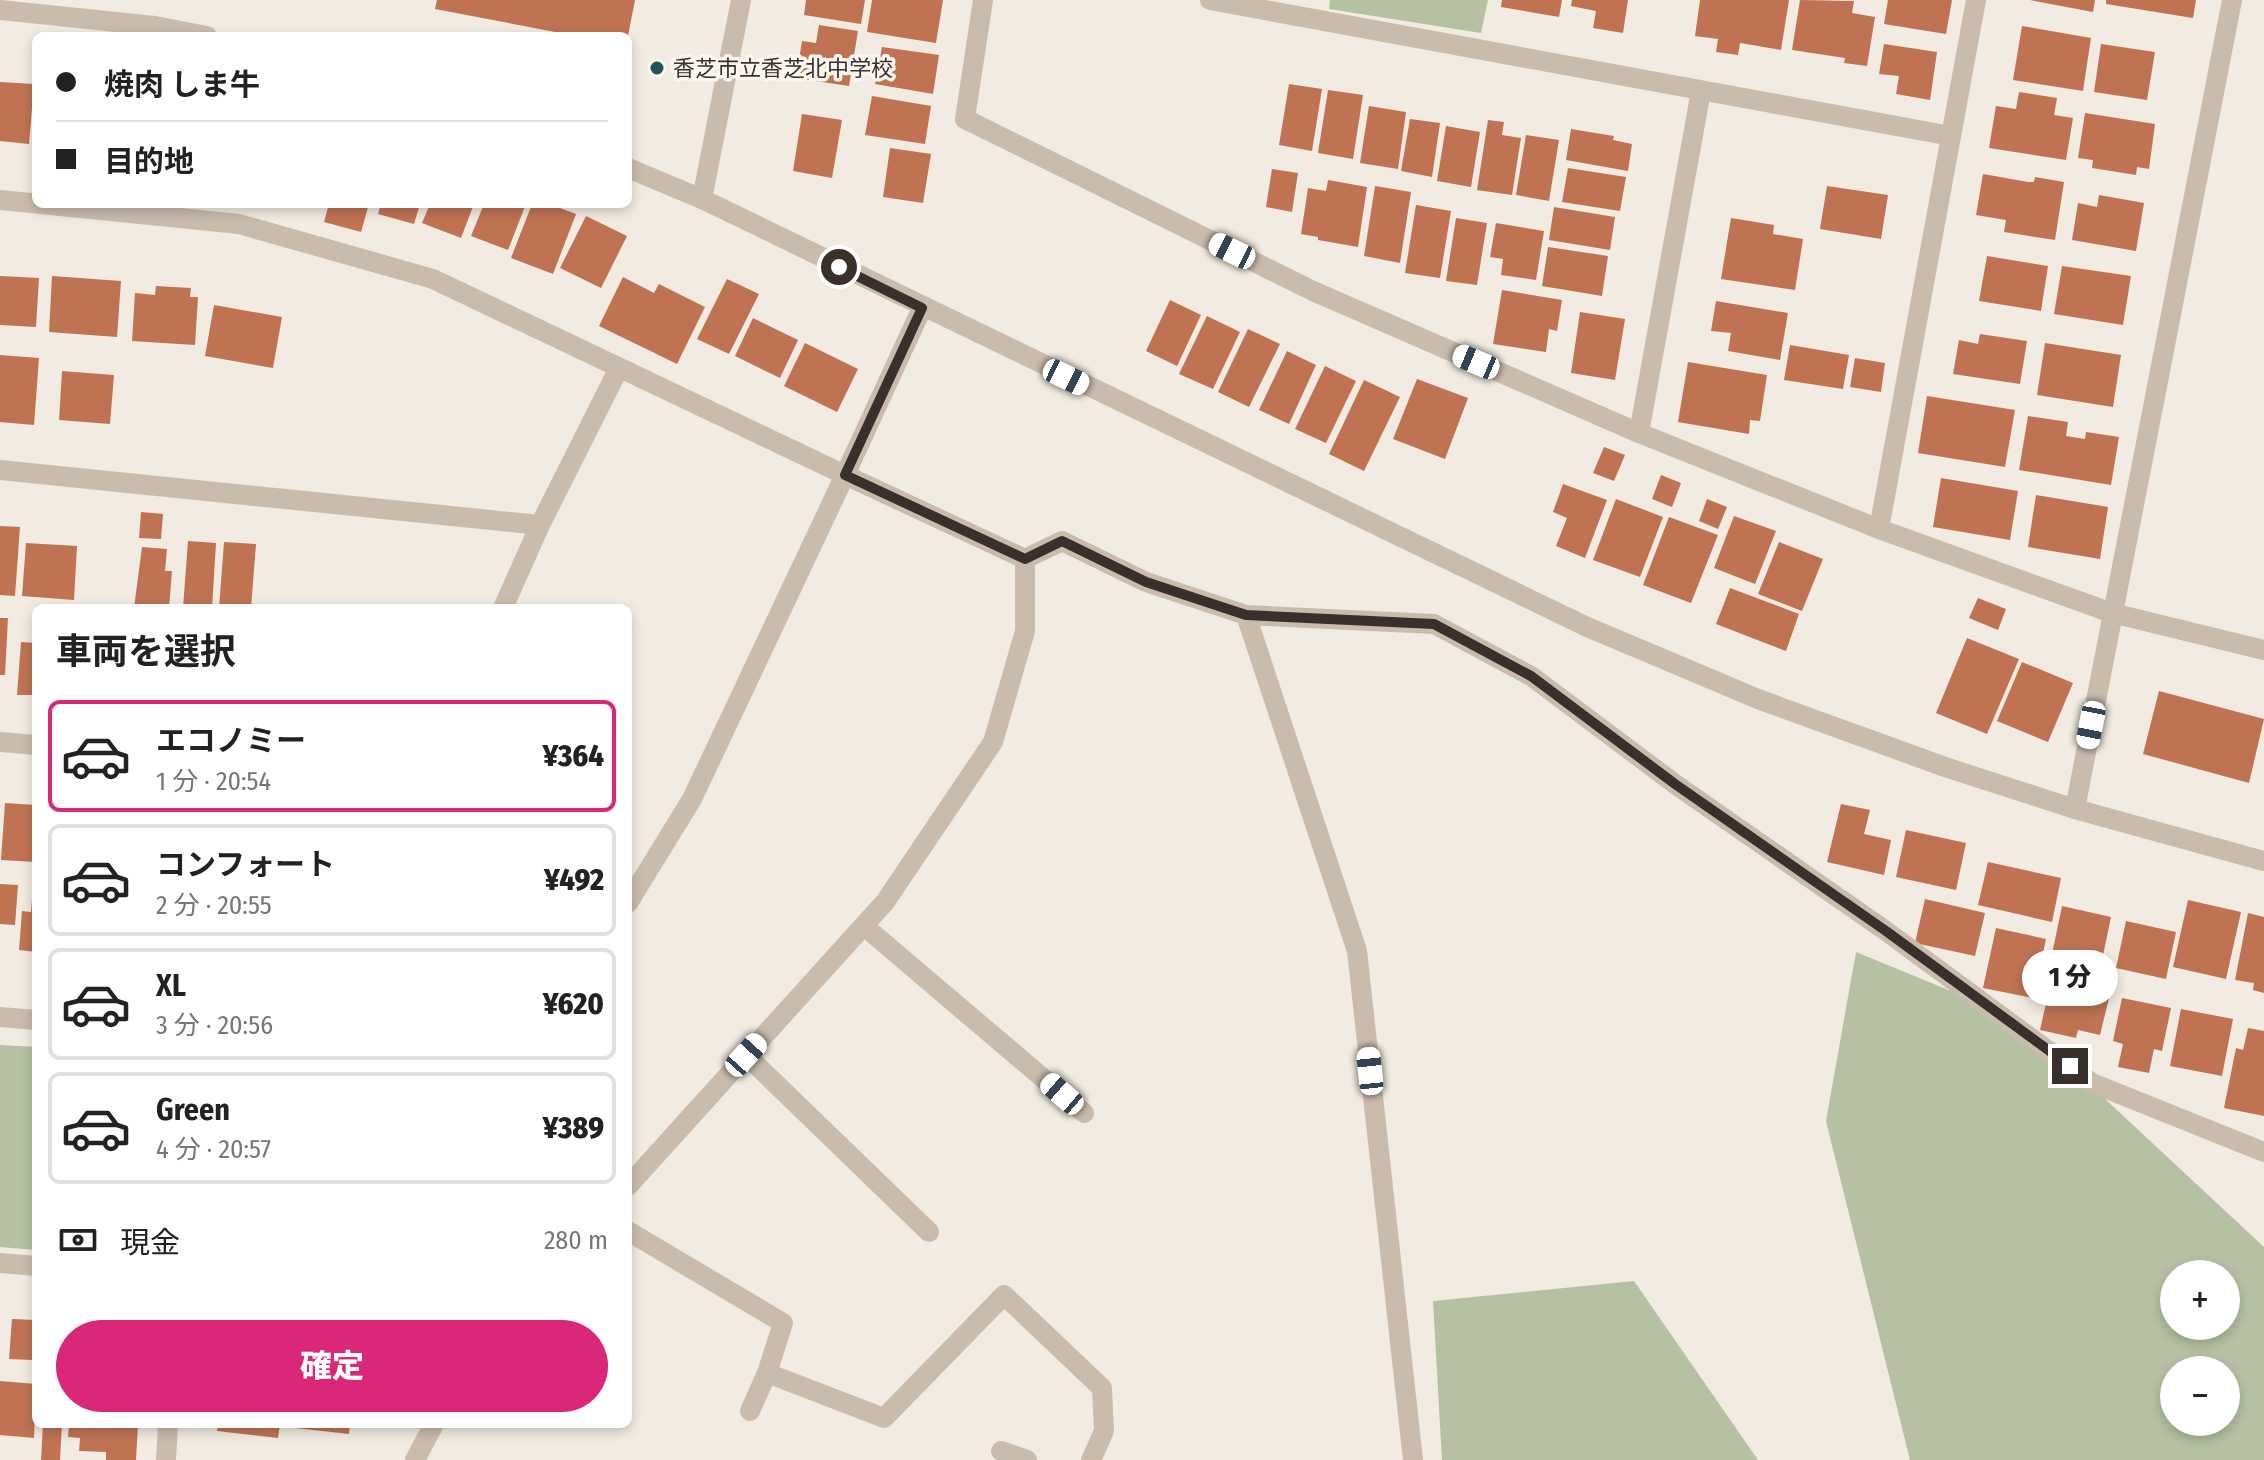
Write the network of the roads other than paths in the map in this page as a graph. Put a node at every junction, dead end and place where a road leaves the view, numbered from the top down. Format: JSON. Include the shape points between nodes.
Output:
{"nodes":[{"id":1,"x":741,"y":0,"type":"edge"},
{"id":2,"x":983,"y":0,"type":"edge"},
{"id":3,"x":1210,"y":0,"type":"edge"},
{"id":4,"x":1976,"y":0,"type":"edge"},
{"id":5,"x":2232,"y":0,"type":"edge"},
{"id":6,"x":0,"y":10,"type":"edge"},
{"id":7,"x":186,"y":32,"type":"edge"},
{"id":8,"x":1701,"y":91,"type":"junction"},
{"id":9,"x":1951,"y":136,"type":"junction"},
{"id":10,"x":632,"y":170,"type":"edge"},
{"id":11,"x":702,"y":199,"type":"junction"},
{"id":12,"x":0,"y":200,"type":"edge"},
{"id":13,"x":32,"y":203,"type":"edge"},
{"id":14,"x":80,"y":208,"type":"edge"},
{"id":15,"x":922,"y":308,"type":"junction"},
{"id":16,"x":619,"y":368,"type":"junction"},
{"id":17,"x":1639,"y":433,"type":"junction"},
{"id":18,"x":0,"y":470,"type":"edge"},
{"id":19,"x":845,"y":475,"type":"junction"},
{"id":20,"x":540,"y":525,"type":"junction"},
{"id":21,"x":1879,"y":529,"type":"junction"},
{"id":22,"x":1025,"y":559,"type":"junction"},
{"id":23,"x":505,"y":604,"type":"edge"},
{"id":24,"x":2112,"y":613,"type":"junction"},
{"id":25,"x":1246,"y":615,"type":"junction"},
{"id":26,"x":2264,"y":650,"type":"edge"},
{"id":27,"x":0,"y":742,"type":"edge"},
{"id":28,"x":32,"y":745,"type":"edge"},
{"id":29,"x":2075,"y":809,"type":"junction"},
{"id":30,"x":2264,"y":861,"type":"edge"},
{"id":31,"x":632,"y":896,"type":"edge"},
{"id":32,"x":864,"y":926,"type":"junction"},
{"id":33,"x":0,"y":1017,"type":"edge"},
{"id":34,"x":32,"y":1020,"type":"edge"},
{"id":35,"x":746,"y":1055,"type":"junction"},
{"id":36,"x":1084,"y":1113,"type":"dead end"},
{"id":37,"x":2264,"y":1152,"type":"edge"},
{"id":38,"x":632,"y":1182,"type":"edge"},
{"id":39,"x":929,"y":1232,"type":"dead end"},
{"id":40,"x":632,"y":1233,"type":"edge"},
{"id":41,"x":0,"y":1263,"type":"edge"},
{"id":42,"x":32,"y":1266,"type":"edge"},
{"id":43,"x":767,"y":1373,"type":"junction"},
{"id":44,"x":750,"y":1411,"type":"dead end"},
{"id":45,"x":168,"y":1428,"type":"edge"},
{"id":46,"x":432,"y":1428,"type":"edge"},
{"id":47,"x":1001,"y":1451,"type":"dead end"},
{"id":48,"x":166,"y":1460,"type":"edge"},
{"id":49,"x":415,"y":1460,"type":"edge"},
{"id":50,"x":1027,"y":1460,"type":"edge"},
{"id":51,"x":1091,"y":1460,"type":"edge"},
{"id":52,"x":1413,"y":1460,"type":"edge"}],
"edges":[{"from":1,"to":11,"type":"street"},
{"from":2,"to":17,"type":"street","via":[[965,119],[1313,291]]},
{"from":3,"to":8,"type":"street"},
{"from":4,"to":9,"type":"street"},
{"from":5,"to":24,"type":"street"},
{"from":6,"to":7,"type":"street"},
{"from":8,"to":9,"type":"street"},
{"from":8,"to":17,"type":"street"},
{"from":9,"to":21,"type":"street"},
{"from":10,"to":11,"type":"street"},
{"from":11,"to":15,"type":"street"},
{"from":12,"to":13,"type":"street"},
{"from":14,"to":16,"type":"street","via":[[239,224],[433,279]]},
{"from":15,"to":19,"type":"street"},
{"from":15,"to":29,"type":"street","via":[[1585,626],[1758,699]]},
{"from":16,"to":19,"type":"street"},
{"from":16,"to":20,"type":"street"},
{"from":17,"to":21,"type":"street"},
{"from":18,"to":20,"type":"street"},
{"from":19,"to":22,"type":"street"},
{"from":19,"to":31,"type":"street","via":[[692,799]]},
{"from":20,"to":23,"type":"street"},
{"from":21,"to":24,"type":"street"},
{"from":22,"to":25,"type":"street","via":[[1062,541],[1146,582]]},
{"from":22,"to":32,"type":"street","via":[[1025,631],[993,742]]},
{"from":24,"to":26,"type":"street"},
{"from":24,"to":29,"type":"street"},
{"from":25,"to":37,"type":"street","via":[[1434,624],[1531,676],[2092,1083]]},
{"from":25,"to":52,"type":"street","via":[[1357,951]]},
{"from":27,"to":28,"type":"street"},
{"from":29,"to":30,"type":"street"},
{"from":32,"to":35,"type":"street"},
{"from":32,"to":36,"type":"street"},
{"from":33,"to":34,"type":"street"},
{"from":35,"to":38,"type":"street"},
{"from":35,"to":39,"type":"street"},
{"from":40,"to":43,"type":"street","via":[[783,1323]]},
{"from":41,"to":42,"type":"street"},
{"from":43,"to":44,"type":"street"},
{"from":43,"to":51,"type":"street","via":[[884,1418],[1004,1295],[1102,1388],[1104,1431]]},
{"from":45,"to":48,"type":"street"},
{"from":46,"to":49,"type":"street"},
{"from":47,"to":50,"type":"street"}]}
